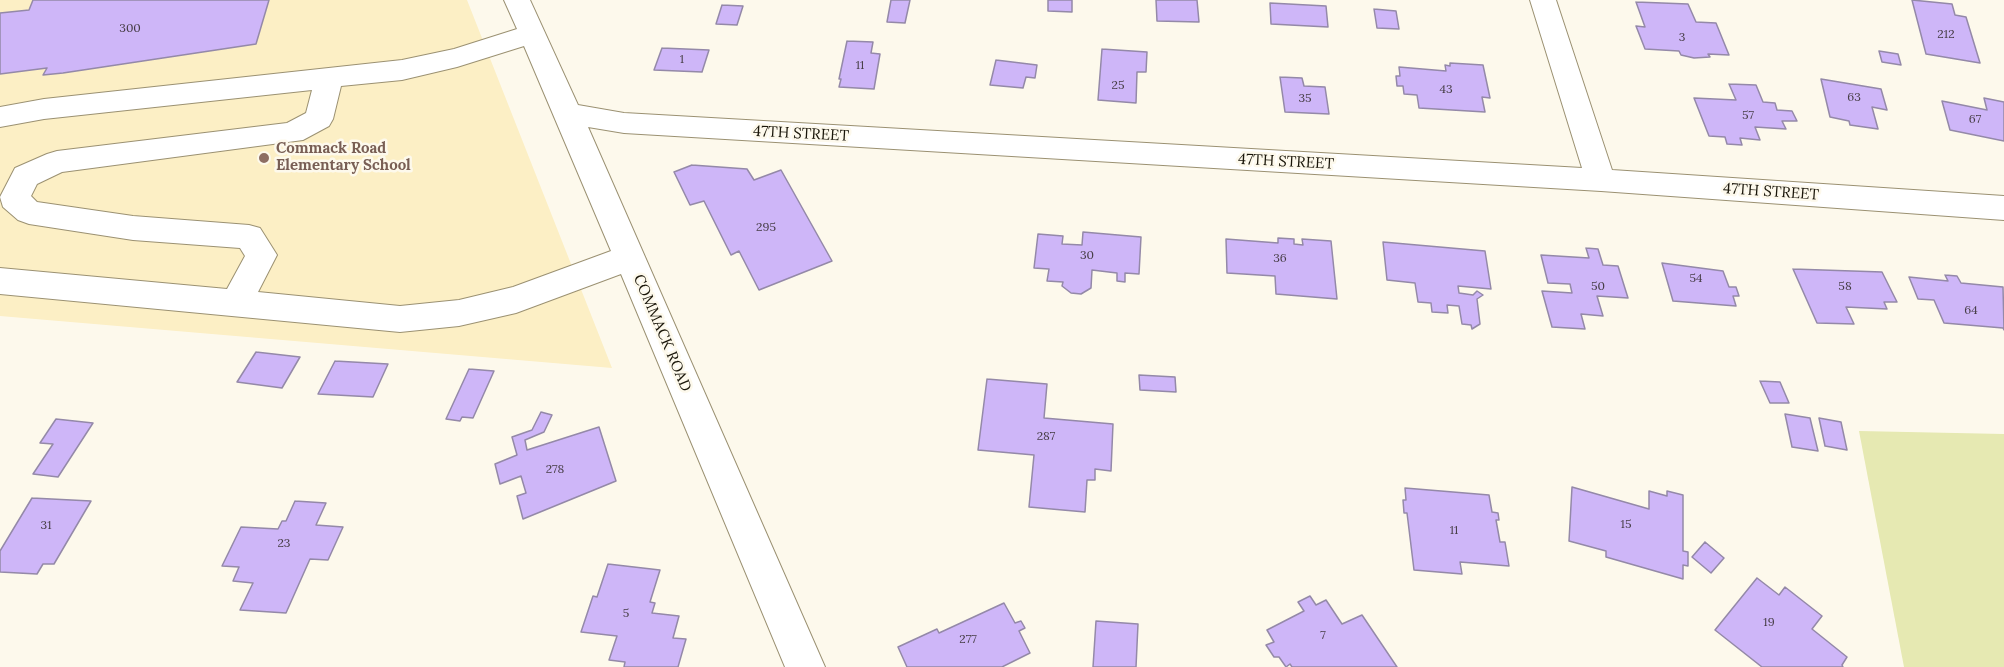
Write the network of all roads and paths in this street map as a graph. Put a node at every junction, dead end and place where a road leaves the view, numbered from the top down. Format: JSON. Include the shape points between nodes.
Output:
{"nodes":[{"id":1,"x":517,"y":0,"type":"edge"},
{"id":2,"x":1543,"y":0,"type":"edge"},
{"id":3,"x":532,"y":34,"type":"junction"},
{"id":4,"x":330,"y":78,"type":"junction"},
{"id":5,"x":568,"y":113,"type":"junction"},
{"id":6,"x":0,"y":117,"type":"edge"},
{"id":7,"x":1601,"y":180,"type":"junction"},
{"id":8,"x":2004,"y":208,"type":"edge"},
{"id":9,"x":630,"y":257,"type":"junction"},
{"id":10,"x":0,"y":281,"type":"edge"},
{"id":11,"x":236,"y":303,"type":"junction"},
{"id":12,"x":805,"y":667,"type":"edge"}],
"edges":[{"from":1,"to":3,"type":"street","name":"COMMACK ROAD"},
{"from":2,"to":7,"type":"street"},
{"from":3,"to":4,"type":"street","via":[[457,58],[402,70]]},
{"from":3,"to":5,"type":"street","name":"COMMACK ROAD"},
{"from":4,"to":6,"type":"street","via":[[32,110]]},
{"from":4,"to":11,"type":"street","via":[[319,118],[293,133],[57,162],[26,176],[14,199],[29,212],[133,228],[249,237],[261,255]]},
{"from":5,"to":7,"type":"street","name":"47TH STREET","via":[[624,123]]},
{"from":5,"to":9,"type":"street","name":"COMMACK ROAD"},
{"from":7,"to":8,"type":"street","name":"47TH STREET"},
{"from":9,"to":11,"type":"street","via":[[516,300],[459,313],[400,319]]},
{"from":9,"to":12,"type":"street","name":"COMMACK ROAD"},
{"from":10,"to":11,"type":"street"}]}
